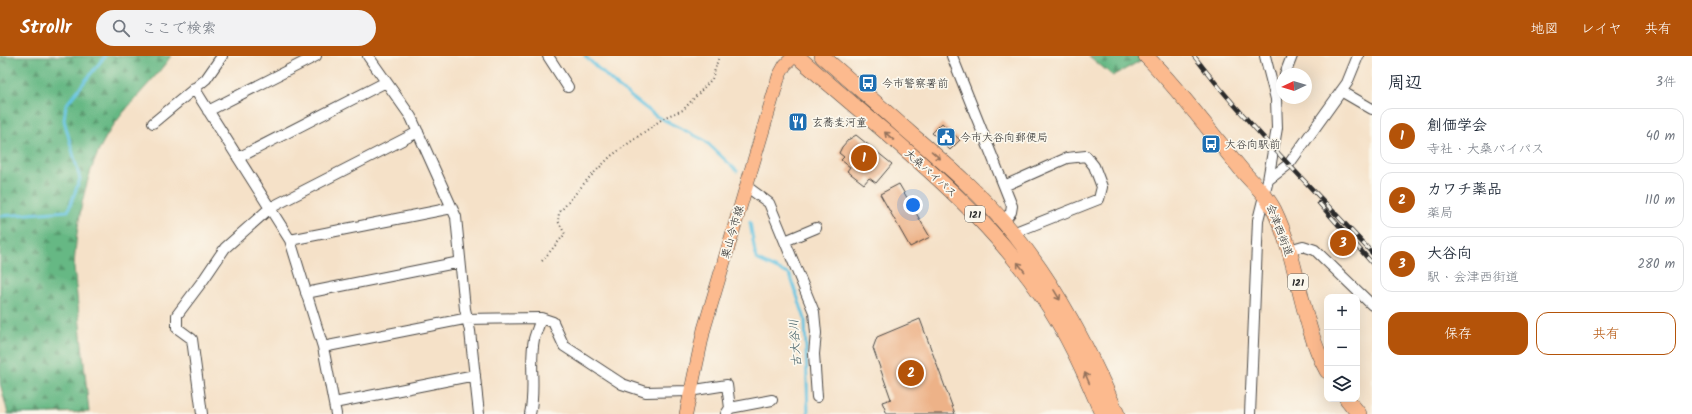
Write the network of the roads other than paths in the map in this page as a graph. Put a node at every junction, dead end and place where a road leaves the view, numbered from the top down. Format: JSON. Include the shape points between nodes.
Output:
{"nodes":[{"id":1,"x":222,"y":56,"type":"edge"},
{"id":2,"x":316,"y":56,"type":"edge"},
{"id":3,"x":368,"y":56,"type":"edge"},
{"id":4,"x":548,"y":56,"type":"edge"},
{"id":5,"x":795,"y":56,"type":"edge"},
{"id":6,"x":822,"y":56,"type":"edge"},
{"id":7,"x":952,"y":56,"type":"edge"},
{"id":8,"x":1146,"y":56,"type":"edge"},
{"id":9,"x":1265,"y":56,"type":"edge"},
{"id":10,"x":1292,"y":56,"type":"edge"},
{"id":11,"x":1358,"y":56,"type":"edge"},
{"id":12,"x":1287,"y":68,"type":"edge"},
{"id":13,"x":386,"y":82,"type":"junction"},
{"id":14,"x":568,"y":87,"type":"dead end"},
{"id":15,"x":194,"y":88,"type":"junction"},
{"id":16,"x":1342,"y":91,"type":"junction"},
{"id":17,"x":1276,"y":99,"type":"edge"},
{"id":18,"x":1276,"y":104,"type":"edge"},
{"id":19,"x":1372,"y":109,"type":"edge"},
{"id":20,"x":208,"y":111,"type":"junction"},
{"id":21,"x":153,"y":123,"type":"dead end"},
{"id":22,"x":418,"y":132,"type":"junction"},
{"id":23,"x":238,"y":158,"type":"junction"},
{"id":24,"x":746,"y":186,"type":"junction"},
{"id":25,"x":1004,"y":186,"type":"junction"},
{"id":26,"x":1267,"y":187,"type":"junction"},
{"id":27,"x":971,"y":188,"type":"junction"},
{"id":28,"x":961,"y":200,"type":"junction"},
{"id":29,"x":270,"y":208,"type":"junction"},
{"id":30,"x":452,"y":208,"type":"junction"},
{"id":31,"x":1008,"y":227,"type":"junction"},
{"id":32,"x":816,"y":228,"type":"dead end"},
{"id":33,"x":290,"y":240,"type":"junction"},
{"id":34,"x":785,"y":240,"type":"junction"},
{"id":35,"x":1289,"y":250,"type":"junction"},
{"id":36,"x":460,"y":262,"type":"junction"},
{"id":37,"x":306,"y":293,"type":"junction"},
{"id":38,"x":1372,"y":305,"type":"edge"},
{"id":39,"x":541,"y":318,"type":"junction"},
{"id":40,"x":468,"y":319,"type":"junction"},
{"id":41,"x":323,"y":347,"type":"junction"},
{"id":42,"x":1325,"y":366,"type":"edge"},
{"id":43,"x":475,"y":374,"type":"junction"},
{"id":44,"x":689,"y":391,"type":"junction"},
{"id":45,"x":817,"y":397,"type":"dead end"},
{"id":46,"x":772,"y":400,"type":"dead end"},
{"id":47,"x":1349,"y":402,"type":"edge"},
{"id":48,"x":334,"y":403,"type":"junction"},
{"id":49,"x":728,"y":411,"type":"edge"},
{"id":50,"x":202,"y":414,"type":"edge"},
{"id":51,"x":336,"y":414,"type":"edge"},
{"id":52,"x":479,"y":414,"type":"edge"},
{"id":53,"x":530,"y":414,"type":"edge"},
{"id":54,"x":686,"y":414,"type":"edge"},
{"id":55,"x":1102,"y":414,"type":"edge"},
{"id":56,"x":1117,"y":414,"type":"edge"},
{"id":57,"x":1250,"y":414,"type":"edge"},
{"id":58,"x":1359,"y":414,"type":"edge"}],
"edges":[{"from":1,"to":15,"type":"street","via":[[206,78]]},
{"from":2,"to":20,"type":"street"},
{"from":3,"to":13,"type":"street"},
{"from":4,"to":14,"type":"street"},
{"from":5,"to":24,"type":"main road","name":"栗山今市線","via":[[785,65],[779,76]]},
{"from":28,"to":5,"type":"highway","name":"大桑バイパス","number":"121","one_way":true},
{"from":6,"to":27,"type":"highway","name":"大桑バイパス","number":"121","one_way":true},
{"from":7,"to":25,"type":"street"},
{"from":8,"to":26,"type":"highway","name":"会津西街道","number":"121","via":[[1250,180]]},
{"from":9,"to":17,"type":"street"},
{"from":10,"to":12,"type":"street"},
{"from":11,"to":16,"type":"street"},
{"from":13,"to":22,"type":"street","via":[[411,117]]},
{"from":13,"to":23,"type":"street"},
{"from":15,"to":20,"type":"street"},
{"from":15,"to":21,"type":"street"},
{"from":16,"to":19,"type":"street"},
{"from":16,"to":26,"type":"street","via":[[1289,164]]},
{"from":18,"to":26,"type":"street","via":[[1278,128]]},
{"from":20,"to":23,"type":"street"},
{"from":22,"to":29,"type":"street"},
{"from":22,"to":30,"type":"street"},
{"from":23,"to":29,"type":"street"},
{"from":24,"to":34,"type":"street","via":[[769,203]]},
{"from":24,"to":44,"type":"main road","name":"栗山今市線","via":[[704,328]]},
{"from":25,"to":31,"type":"street","via":[[1012,206]]},
{"from":25,"to":31,"type":"street","via":[[1067,158],[1086,156],[1094,166],[1102,187],[1099,199]]},
{"from":26,"to":35,"type":"highway","name":"会津西街道","number":"121"},
{"from":26,"to":57,"type":"street","via":[[1258,220]]},
{"from":27,"to":28,"type":"highway"},
{"from":27,"to":31,"type":"highway","name":"大桑バイパス","number":"121"},
{"from":55,"to":28,"type":"highway","name":"大桑バイパス","number":"121","one_way":true,"via":[[1083,369],[1042,297],[1001,242]]},
{"from":29,"to":33,"type":"street"},
{"from":29,"to":50,"type":"street","via":[[225,248],[176,315],[178,328],[192,339]]},
{"from":30,"to":33,"type":"street"},
{"from":30,"to":36,"type":"street","via":[[456,217]]},
{"from":31,"to":56,"type":"highway","name":"大桑バイパス","number":"121","one_way":true,"via":[[1041,270],[1071,318]]},
{"from":32,"to":34,"type":"street"},
{"from":33,"to":37,"type":"street"},
{"from":34,"to":45,"type":"street","via":[[814,312]]},
{"from":35,"to":38,"type":"street","via":[[1303,246],[1314,250]]},
{"from":35,"to":42,"type":"highway","name":"会津西街道","number":"121","via":[[1314,341]]},
{"from":36,"to":37,"type":"street"},
{"from":36,"to":40,"type":"street"},
{"from":37,"to":41,"type":"street"},
{"from":39,"to":40,"type":"street"},
{"from":39,"to":44,"type":"street","via":[[553,322],[564,346],[622,384],[646,392]]},
{"from":39,"to":53,"type":"street","via":[[534,339],[534,401]]},
{"from":40,"to":41,"type":"street"},
{"from":40,"to":43,"type":"street"},
{"from":41,"to":48,"type":"street"},
{"from":43,"to":48,"type":"street"},
{"from":43,"to":52,"type":"street"},
{"from":44,"to":49,"type":"street","via":[[727,385]]},
{"from":44,"to":54,"type":"main road","name":"栗山今市線"},
{"from":46,"to":49,"type":"street"},
{"from":47,"to":58,"type":"highway"},
{"from":48,"to":51,"type":"street"}]}
